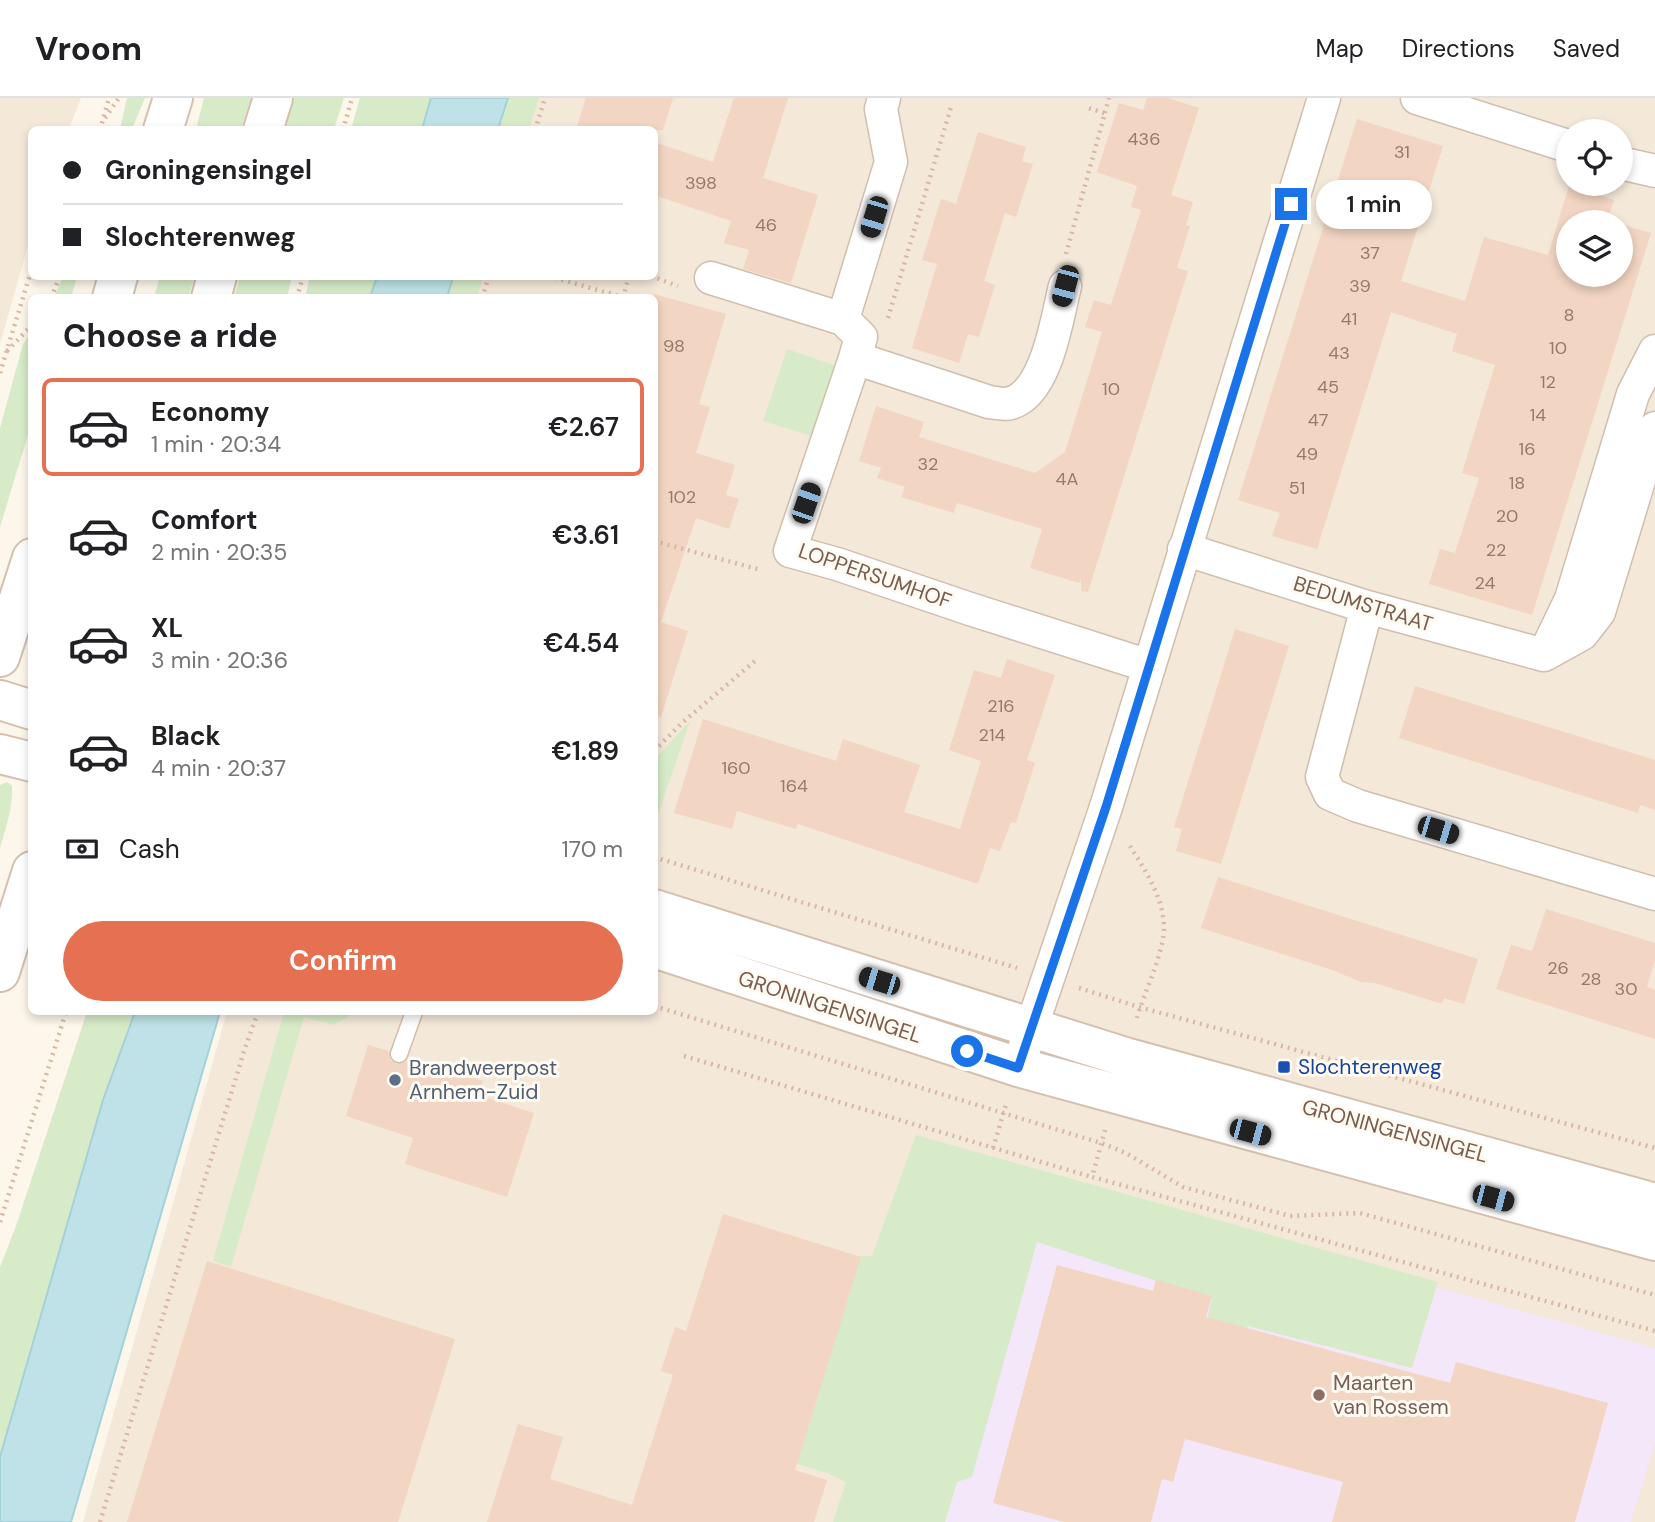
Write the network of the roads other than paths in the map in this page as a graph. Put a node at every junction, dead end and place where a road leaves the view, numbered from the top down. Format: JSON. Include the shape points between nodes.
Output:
{"nodes":[{"id":1,"x":173,"y":98,"type":"edge"},
{"id":2,"x":273,"y":98,"type":"edge"},
{"id":3,"x":884,"y":98,"type":"edge"},
{"id":4,"x":1324,"y":98,"type":"edge"},
{"id":5,"x":1417,"y":98,"type":"edge"},
{"id":6,"x":164,"y":126,"type":"edge"},
{"id":7,"x":264,"y":126,"type":"edge"},
{"id":8,"x":1556,"y":142,"type":"edge"},
{"id":9,"x":1633,"y":166,"type":"edge"},
{"id":10,"x":1655,"y":171,"type":"edge"},
{"id":11,"x":711,"y":278,"type":"dead end"},
{"id":12,"x":1065,"y":286,"type":"road end"},
{"id":13,"x":853,"y":338,"type":"junction"},
{"id":14,"x":1655,"y":351,"type":"edge"},
{"id":15,"x":1655,"y":428,"type":"edge"},
{"id":16,"x":1184,"y":549,"type":"junction"},
{"id":17,"x":28,"y":570,"type":"edge"},
{"id":18,"x":1367,"y":607,"type":"junction"},
{"id":19,"x":1544,"y":655,"type":"junction"},
{"id":20,"x":0,"y":657,"type":"edge"},
{"id":21,"x":1149,"y":666,"type":"junction"},
{"id":22,"x":0,"y":700,"type":"edge"},
{"id":23,"x":28,"y":709,"type":"edge"},
{"id":24,"x":0,"y":754,"type":"edge"},
{"id":25,"x":28,"y":761,"type":"edge"},
{"id":26,"x":28,"y":884,"type":"edge"},
{"id":27,"x":1655,"y":894,"type":"edge"},
{"id":28,"x":658,"y":910,"type":"edge"},
{"id":29,"x":658,"y":949,"type":"edge"},
{"id":30,"x":0,"y":972,"type":"edge"},
{"id":31,"x":413,"y":1015,"type":"edge"},
{"id":32,"x":1032,"y":1028,"type":"junction"},
{"id":33,"x":400,"y":1054,"type":"dead end"},
{"id":34,"x":1018,"y":1068,"type":"junction"},
{"id":35,"x":1655,"y":1203,"type":"edge"},
{"id":36,"x":1655,"y":1241,"type":"edge"}],
"edges":[{"from":1,"to":6,"type":"street"},
{"from":2,"to":7,"type":"street"},
{"from":3,"to":13,"type":"street","name":"LOPPERSUMHOF","via":[[881,109],[891,162]]},
{"from":4,"to":16,"type":"street"},
{"from":5,"to":8,"type":"street"},
{"from":9,"to":10,"type":"street"},
{"from":11,"to":13,"type":"street"},
{"from":12,"to":13,"type":"street","via":[[1038,378],[1027,394],[1010,403],[989,402]]},
{"from":13,"to":21,"type":"street","name":"LOPPERSUMHOF","via":[[790,551]]},
{"from":14,"to":19,"type":"street","via":[[1633,394],[1571,599]]},
{"from":15,"to":19,"type":"street","via":[[1599,612],[1582,634]]},
{"from":16,"to":18,"type":"street","name":"BEDUMSTRAAT"},
{"from":16,"to":21,"type":"street"},
{"from":17,"to":20,"type":"street"},
{"from":18,"to":19,"type":"street","name":"BEDUMSTRAAT"},
{"from":18,"to":27,"type":"street","via":[[1322,777],[1330,794]]},
{"from":21,"to":32,"type":"street"},
{"from":22,"to":23,"type":"street"},
{"from":24,"to":25,"type":"street"},
{"from":26,"to":30,"type":"street"},
{"from":28,"to":32,"type":"street","name":"GRONINGENSINGEL"},
{"from":29,"to":34,"type":"street","name":"GRONINGENSINGEL"},
{"from":31,"to":33,"type":"lane"},
{"from":32,"to":34,"type":"street"},
{"from":32,"to":35,"type":"street","name":"GRONINGENSINGEL"},
{"from":34,"to":36,"type":"street","name":"GRONINGENSINGEL"}]}
